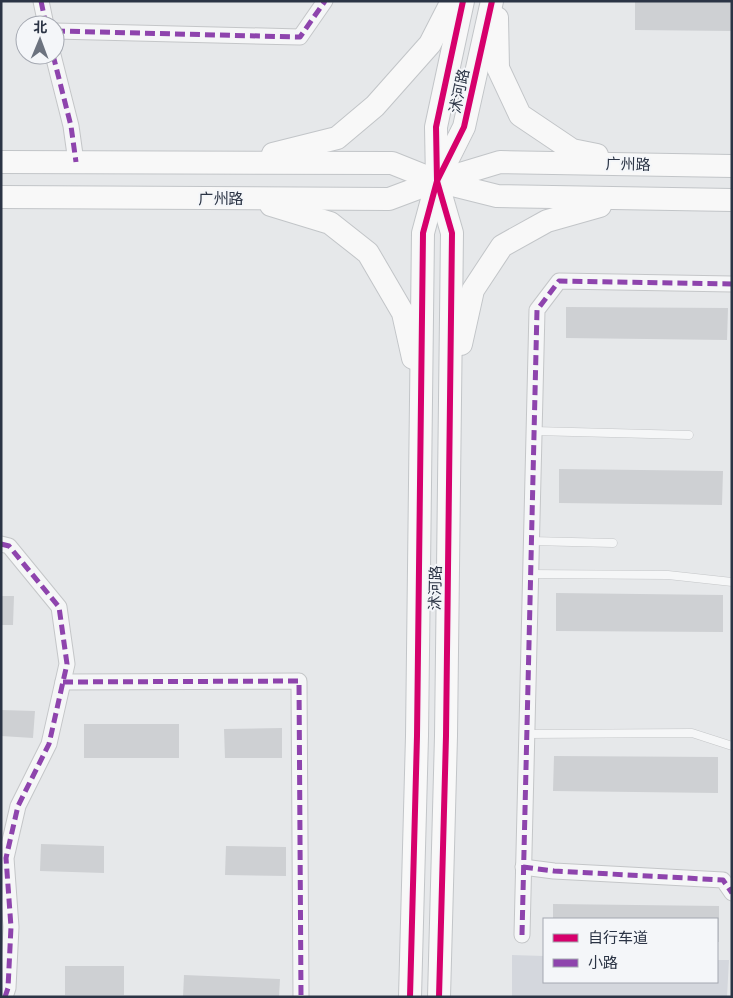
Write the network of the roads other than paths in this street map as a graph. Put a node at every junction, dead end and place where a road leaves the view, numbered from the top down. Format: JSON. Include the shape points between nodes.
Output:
{"nodes":[{"id":1,"x":41,"y":1,"type":"edge"},
{"id":2,"x":325,"y":1,"type":"edge"},
{"id":3,"x":452,"y":1,"type":"edge"},
{"id":4,"x":463,"y":1,"type":"edge"},
{"id":5,"x":492,"y":1,"type":"edge"},
{"id":6,"x":496,"y":1,"type":"edge"},
{"id":7,"x":44,"y":15,"type":"edge"},
{"id":8,"x":65,"y":31,"type":"edge"},
{"id":9,"x":56,"y":65,"type":"edge"},
{"id":10,"x":1,"y":162,"type":"edge"},
{"id":11,"x":76,"y":162,"type":"junction"},
{"id":12,"x":241,"y":162,"type":"junction"},
{"id":13,"x":640,"y":165,"type":"junction"},
{"id":14,"x":732,"y":166,"type":"edge"},
{"id":15,"x":437,"y":181,"type":"junction"},
{"id":16,"x":1,"y":197,"type":"edge"},
{"id":17,"x":246,"y":198,"type":"junction"},
{"id":18,"x":627,"y":199,"type":"junction"},
{"id":19,"x":732,"y":200,"type":"edge"},
{"id":20,"x":732,"y":284,"type":"edge"},
{"id":21,"x":450,"y":389,"type":"junction"},
{"id":22,"x":421,"y":396,"type":"junction"},
{"id":23,"x":534,"y":431,"type":"junction"},
{"id":24,"x":689,"y":435,"type":"dead end"},
{"id":25,"x":531,"y":541,"type":"junction"},
{"id":26,"x":613,"y":543,"type":"dead end"},
{"id":27,"x":1,"y":544,"type":"edge"},
{"id":28,"x":530,"y":574,"type":"junction"},
{"id":29,"x":732,"y":582,"type":"edge"},
{"id":30,"x":63,"y":682,"type":"junction"},
{"id":31,"x":526,"y":734,"type":"junction"},
{"id":32,"x":732,"y":746,"type":"edge"},
{"id":33,"x":523,"y":867,"type":"junction"},
{"id":34,"x":732,"y":893,"type":"edge"},
{"id":35,"x":522,"y":934,"type":"dead end"},
{"id":36,"x":5,"y":997,"type":"edge"},
{"id":37,"x":301,"y":997,"type":"edge"},
{"id":38,"x":410,"y":997,"type":"edge"},
{"id":39,"x":439,"y":997,"type":"edge"}],
"edges":[{"from":1,"to":7,"type":"street"},
{"from":2,"to":8,"type":"street","via":[[300,37]]},
{"from":3,"to":12,"type":"main road","via":[[430,44],[375,106],[337,138]]},
{"from":4,"to":15,"type":"main road","name":"沭河路","via":[[436,127]]},
{"from":5,"to":15,"type":"main road","name":"沭河路","via":[[464,127]]},
{"from":6,"to":13,"type":"main road","via":[[498,68],[520,115],[572,150]]},
{"from":9,"to":11,"type":"street","via":[[71,126]]},
{"from":10,"to":11,"type":"main road"},
{"from":11,"to":12,"type":"main road"},
{"from":12,"to":15,"type":"main road","via":[[392,163]]},
{"from":13,"to":14,"type":"main road","name":"广州路"},
{"from":13,"to":15,"type":"main road","name":"广州路","via":[[500,162]]},
{"from":15,"to":17,"type":"main road","name":"广州路","via":[[389,199]]},
{"from":15,"to":18,"type":"main road","via":[[498,196]]},
{"from":15,"to":21,"type":"main road","name":"沭河路","via":[[452,233]]},
{"from":15,"to":22,"type":"main road","name":"沭河路","via":[[423,233]]},
{"from":16,"to":17,"type":"main road","name":"广州路"},
{"from":17,"to":22,"type":"main road","via":[[330,223],[368,253],[403,313]]},
{"from":18,"to":19,"type":"main road"},
{"from":18,"to":21,"type":"main road","via":[[546,220],[502,246],[472,290]]},
{"from":20,"to":23,"type":"street","via":[[559,281],[537,310]]},
{"from":21,"to":39,"type":"main road","name":"沭河路"},
{"from":22,"to":38,"type":"main road","name":"沭河路"},
{"from":23,"to":24,"type":"lane"},
{"from":23,"to":25,"type":"street"},
{"from":25,"to":26,"type":"lane"},
{"from":25,"to":28,"type":"street"},
{"from":27,"to":30,"type":"street","via":[[9,546],[59,607],[67,664]]},
{"from":28,"to":29,"type":"lane","via":[[668,575]]},
{"from":28,"to":31,"type":"street"},
{"from":30,"to":36,"type":"street","via":[[49,744],[18,806],[6,858],[10,927]]},
{"from":30,"to":37,"type":"street","via":[[299,681]]},
{"from":31,"to":32,"type":"lane","via":[[692,733]]},
{"from":31,"to":33,"type":"street"},
{"from":33,"to":34,"type":"street","via":[[723,880]]},
{"from":33,"to":35,"type":"street"}]}
